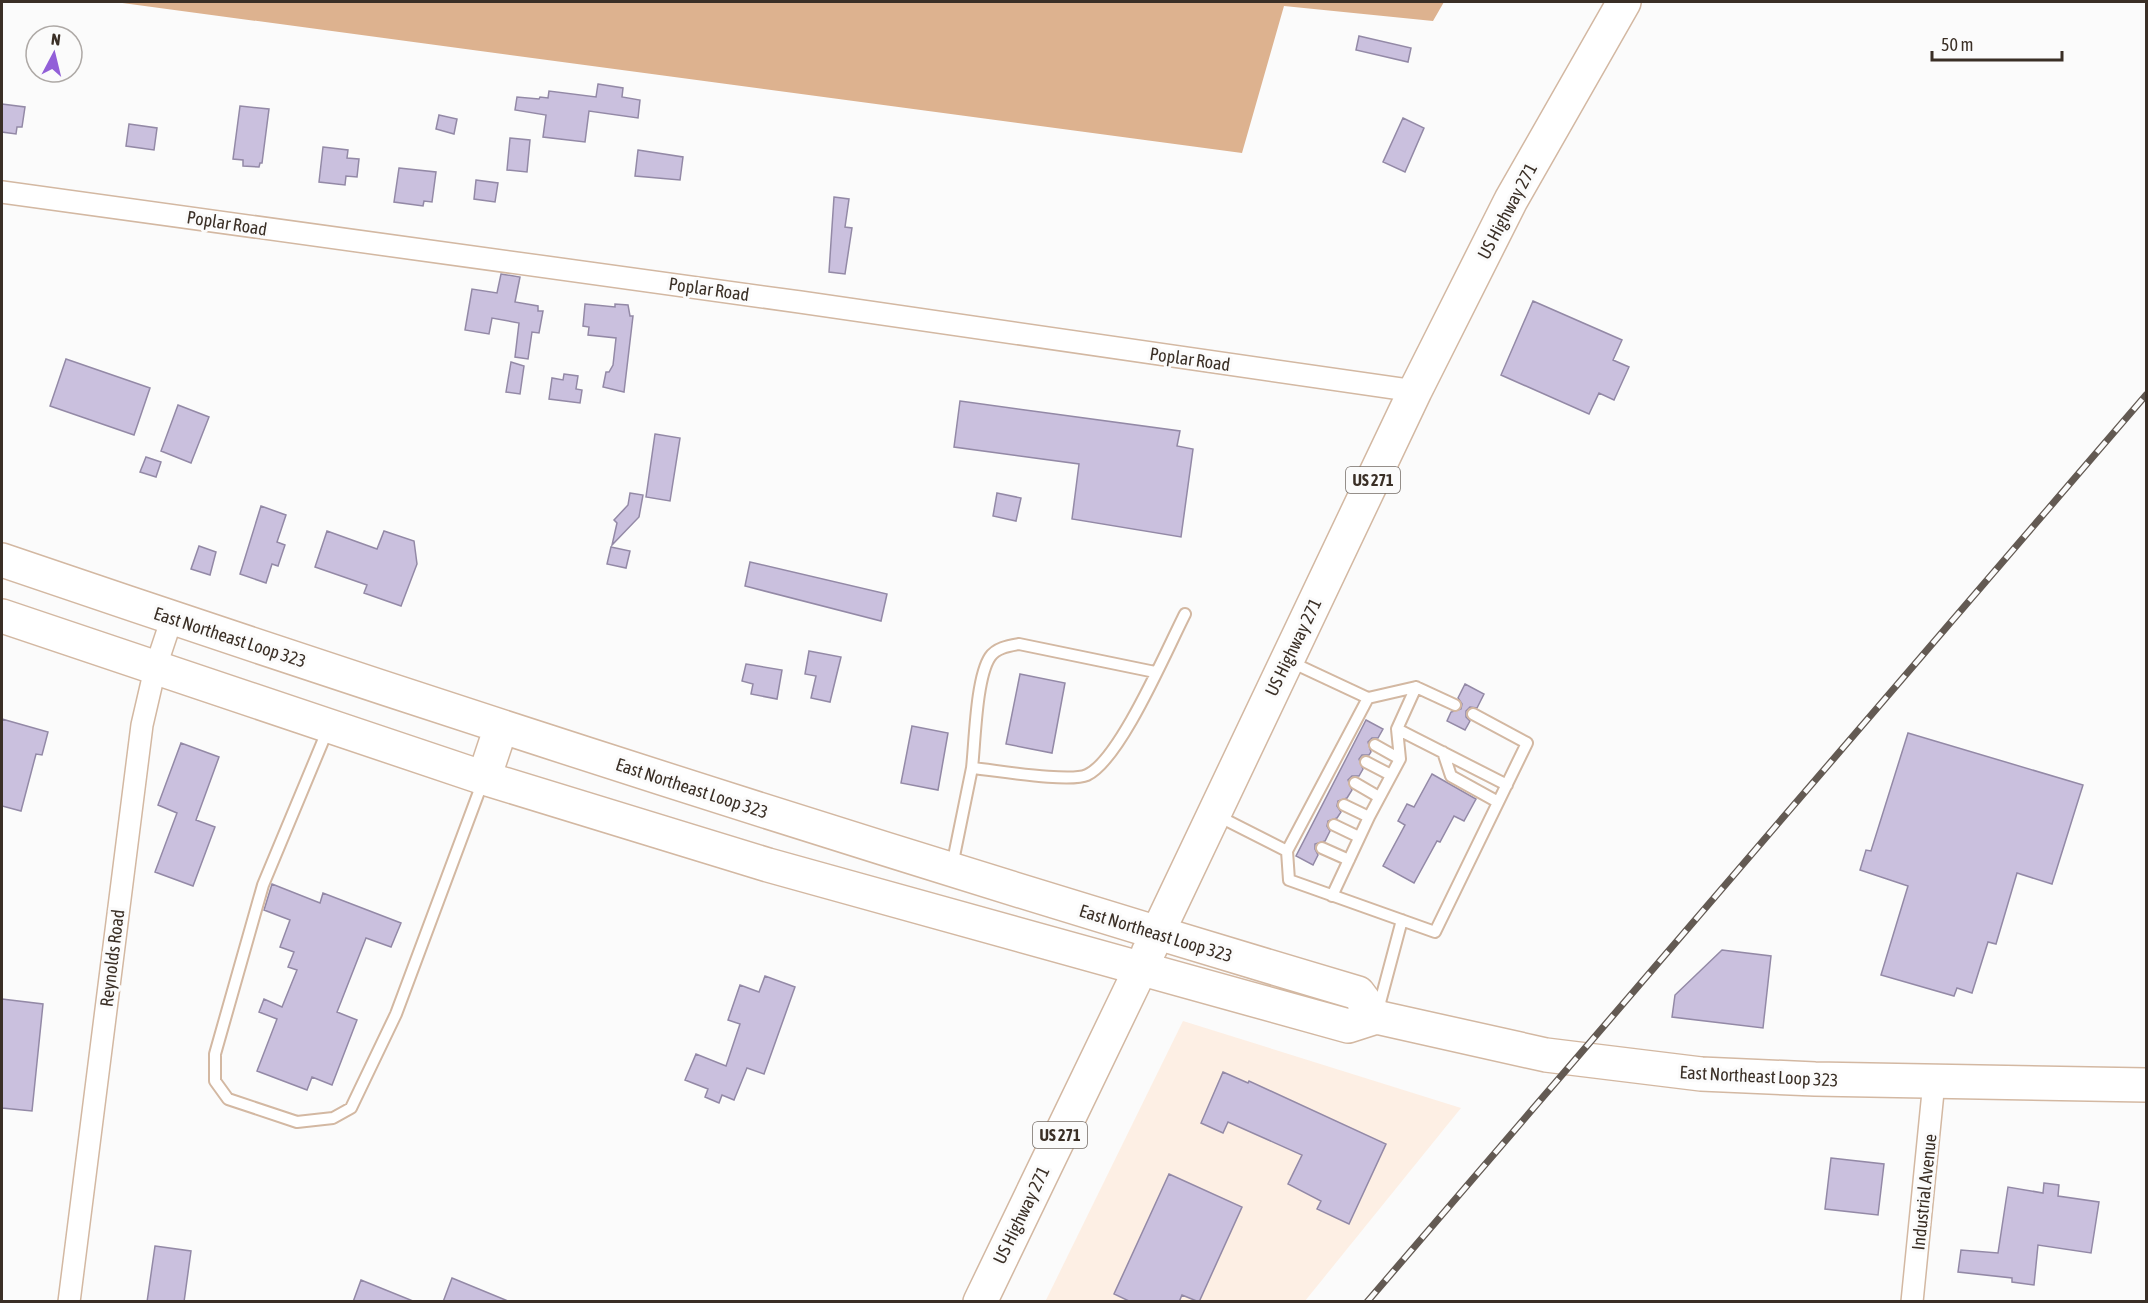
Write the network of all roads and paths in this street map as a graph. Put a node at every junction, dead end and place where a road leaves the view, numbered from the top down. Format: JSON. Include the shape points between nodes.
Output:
{"nodes":[{"id":1,"x":1624,"y":2,"type":"edge"},
{"id":2,"x":2,"y":192,"type":"edge"},
{"id":3,"x":1415,"y":391,"type":"junction"},
{"id":4,"x":2,"y":560,"type":"edge"},
{"id":5,"x":1185,"y":614,"type":"dead end"},
{"id":6,"x":2,"y":616,"type":"edge"},
{"id":7,"x":172,"y":618,"type":"junction"},
{"id":8,"x":1287,"y":660,"type":"junction"},
{"id":9,"x":155,"y":669,"type":"junction"},
{"id":10,"x":1155,"y":672,"type":"junction"},
{"id":11,"x":1416,"y":687,"type":"junction"},
{"id":12,"x":1368,"y":698,"type":"junction"},
{"id":13,"x":1455,"y":705,"type":"dead end"},
{"id":14,"x":1473,"y":714,"type":"dead end"},
{"id":15,"x":329,"y":727,"type":"junction"},
{"id":16,"x":501,"y":727,"type":"junction"},
{"id":17,"x":1397,"y":729,"type":"junction"},
{"id":18,"x":1375,"y":745,"type":"dead end"},
{"id":19,"x":1443,"y":752,"type":"junction"},
{"id":20,"x":1400,"y":759,"type":"junction"},
{"id":21,"x":1366,"y":762,"type":"dead end"},
{"id":22,"x":972,"y":768,"type":"junction"},
{"id":23,"x":1391,"y":775,"type":"junction"},
{"id":24,"x":484,"y":778,"type":"junction"},
{"id":25,"x":1355,"y":783,"type":"dead end"},
{"id":26,"x":1507,"y":785,"type":"junction"},
{"id":27,"x":1379,"y":796,"type":"junction"},
{"id":28,"x":1498,"y":802,"type":"junction"},
{"id":29,"x":1344,"y":805,"type":"dead end"},
{"id":30,"x":1213,"y":814,"type":"junction"},
{"id":31,"x":783,"y":817,"type":"junction"},
{"id":32,"x":1369,"y":817,"type":"junction"},
{"id":33,"x":1334,"y":825,"type":"dead end"},
{"id":34,"x":1359,"y":837,"type":"junction"},
{"id":35,"x":1322,"y":848,"type":"dead end"},
{"id":36,"x":1287,"y":851,"type":"junction"},
{"id":37,"x":1349,"y":860,"type":"junction"},
{"id":38,"x":768,"y":865,"type":"junction"},
{"id":39,"x":951,"y":869,"type":"junction"},
{"id":40,"x":1332,"y":896,"type":"junction"},
{"id":41,"x":1402,"y":920,"type":"junction"},
{"id":42,"x":1156,"y":934,"type":"junction"},
{"id":43,"x":1141,"y":968,"type":"junction"},
{"id":44,"x":1376,"y":1017,"type":"junction"},
{"id":45,"x":1934,"y":1082,"type":"junction"},
{"id":46,"x":2146,"y":1085,"type":"edge"},
{"id":47,"x":69,"y":1302,"type":"edge"},
{"id":48,"x":980,"y":1302,"type":"edge"},
{"id":49,"x":1912,"y":1302,"type":"edge"}],
"edges":[{"from":1,"to":3,"type":"main road","name":"US Highway 271","number":"US 271","via":[[1511,200]]},
{"from":2,"to":3,"type":"street","name":"Poplar Road"},
{"from":3,"to":8,"type":"main road","name":"US Highway 271","number":"US 271"},
{"from":4,"to":7,"type":"main road","name":"East Northeast Loop 323"},
{"from":5,"to":10,"type":"lane"},
{"from":6,"to":9,"type":"main road","name":"East Northeast Loop 323"},
{"from":7,"to":9,"type":"street","name":"Reynolds Road"},
{"from":7,"to":16,"type":"main road","name":"East Northeast Loop 323"},
{"from":8,"to":12,"type":"lane"},
{"from":8,"to":30,"type":"main road","name":"US Highway 271","number":"US 271"},
{"from":9,"to":15,"type":"main road","name":"East Northeast Loop 323"},
{"from":9,"to":47,"type":"street","name":"Reynolds Road","via":[[141,725]]},
{"from":10,"to":22,"type":"lane","via":[[1119,741],[1087,775],[1069,778]]},
{"from":10,"to":22,"type":"lane","via":[[1018,644],[1001,648],[989,658],[980,687]]},
{"from":11,"to":12,"type":"lane"},
{"from":11,"to":13,"type":"lane"},
{"from":11,"to":17,"type":"lane"},
{"from":12,"to":36,"type":"lane","via":[[1354,734],[1300,837]]},
{"from":14,"to":26,"type":"lane","via":[[1527,743]]},
{"from":15,"to":24,"type":"main road","name":"East Northeast Loop 323"},
{"from":15,"to":24,"type":"lane","via":[[263,885],[215,1054],[215,1081],[228,1099],[297,1122],[333,1118],[351,1108],[396,1014]]},
{"from":16,"to":24,"type":"main road"},
{"from":16,"to":31,"type":"main road","name":"East Northeast Loop 323"},
{"from":17,"to":19,"type":"lane"},
{"from":17,"to":20,"type":"lane"},
{"from":18,"to":20,"type":"lane"},
{"from":19,"to":26,"type":"lane"},
{"from":19,"to":28,"type":"lane","via":[[1451,776]]},
{"from":20,"to":23,"type":"lane"},
{"from":21,"to":23,"type":"lane"},
{"from":22,"to":39,"type":"lane"},
{"from":23,"to":27,"type":"lane"},
{"from":24,"to":38,"type":"main road","name":"East Northeast Loop 323"},
{"from":25,"to":27,"type":"lane"},
{"from":26,"to":28,"type":"lane"},
{"from":27,"to":32,"type":"lane"},
{"from":28,"to":41,"type":"lane","via":[[1435,932]]},
{"from":29,"to":32,"type":"lane"},
{"from":30,"to":36,"type":"lane"},
{"from":30,"to":42,"type":"main road","name":"US Highway 271","number":"US 271"},
{"from":31,"to":38,"type":"main road"},
{"from":31,"to":39,"type":"main road","name":"East Northeast Loop 323"},
{"from":32,"to":34,"type":"lane"},
{"from":33,"to":34,"type":"lane"},
{"from":34,"to":37,"type":"lane"},
{"from":35,"to":37,"type":"lane"},
{"from":36,"to":40,"type":"lane","via":[[1289,880]]},
{"from":37,"to":40,"type":"lane"},
{"from":38,"to":43,"type":"main road","name":"East Northeast Loop 323"},
{"from":39,"to":42,"type":"main road","name":"East Northeast Loop 323"},
{"from":40,"to":41,"type":"lane"},
{"from":41,"to":44,"type":"lane"},
{"from":42,"to":43,"type":"main road","name":"US Highway 271","number":"US 271"},
{"from":42,"to":44,"type":"main road","name":"East Northeast Loop 323","via":[[1358,993]]},
{"from":43,"to":44,"type":"main road","name":"East Northeast Loop 323","via":[[1348,1026]]},
{"from":43,"to":48,"type":"main road","name":"US Highway 271","number":"US 271"},
{"from":44,"to":45,"type":"main road","name":"East Northeast Loop 323","via":[[1506,1048],[1634,1068]]},
{"from":45,"to":46,"type":"main road","name":"East Northeast Loop 323"},
{"from":45,"to":49,"type":"street","name":"Industrial Avenue"}]}
